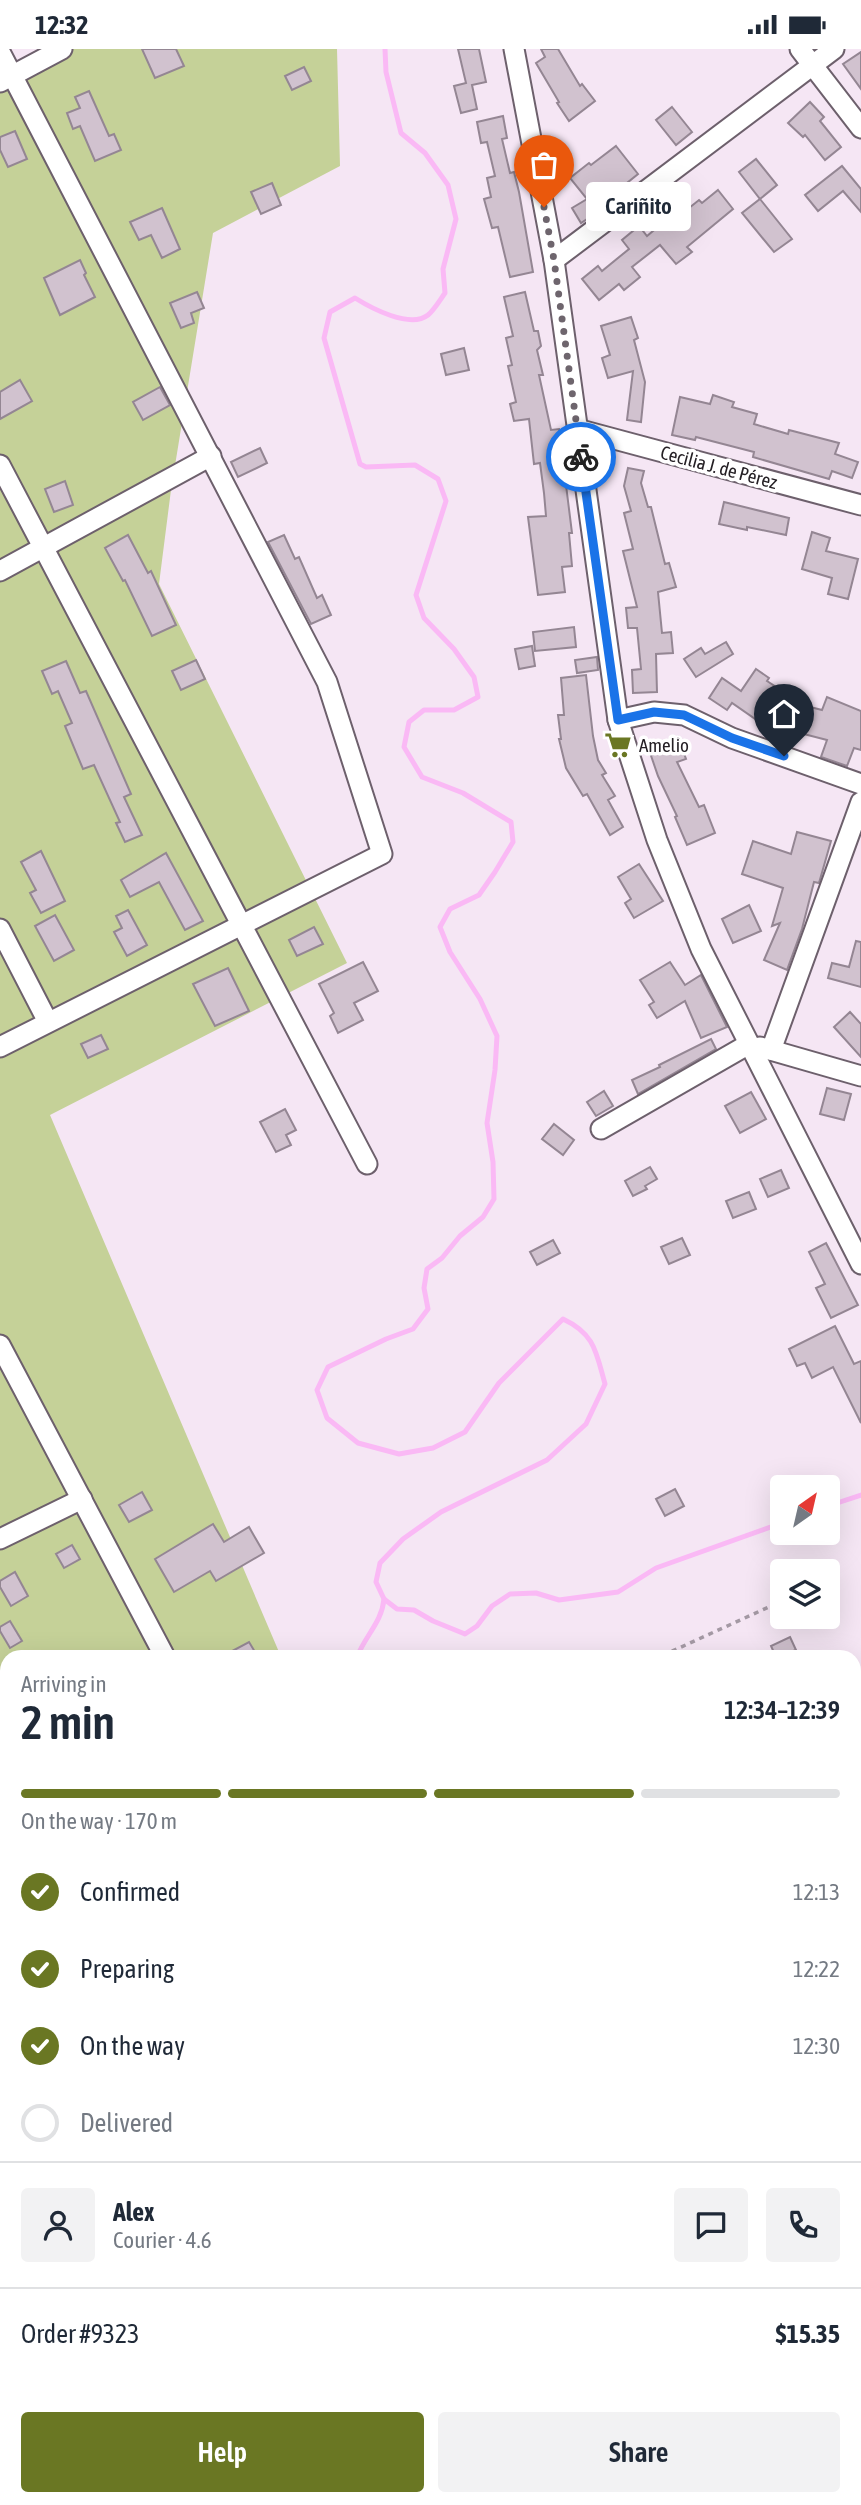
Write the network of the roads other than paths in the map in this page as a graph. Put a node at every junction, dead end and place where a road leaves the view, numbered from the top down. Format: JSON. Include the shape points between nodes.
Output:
{"nodes":[{"id":1,"x":62,"y":49,"type":"edge"},
{"id":2,"x":514,"y":49,"type":"edge"},
{"id":3,"x":800,"y":49,"type":"edge"},
{"id":4,"x":834,"y":49,"type":"edge"},
{"id":5,"x":0,"y":52,"type":"edge"},
{"id":6,"x":813,"y":65,"type":"junction"},
{"id":7,"x":6,"y":79,"type":"edge"},
{"id":8,"x":861,"y":128,"type":"edge"},
{"id":9,"x":554,"y":260,"type":"junction"},
{"id":10,"x":577,"y":429,"type":"junction"},
{"id":11,"x":211,"y":456,"type":"junction"},
{"id":12,"x":0,"y":465,"type":"edge"},
{"id":13,"x":861,"y":505,"type":"edge"},
{"id":14,"x":44,"y":548,"type":"junction"},
{"id":15,"x":0,"y":571,"type":"edge"},
{"id":16,"x":618,"y":720,"type":"junction"},
{"id":17,"x":861,"y":784,"type":"edge"},
{"id":18,"x":861,"y":802,"type":"edge"},
{"id":19,"x":242,"y":925,"type":"junction"},
{"id":20,"x":0,"y":929,"type":"edge"},
{"id":21,"x":48,"y":1023,"type":"junction"},
{"id":22,"x":749,"y":1044,"type":"junction"},
{"id":23,"x":0,"y":1047,"type":"edge"},
{"id":24,"x":771,"y":1050,"type":"junction"},
{"id":25,"x":861,"y":1076,"type":"edge"},
{"id":26,"x":601,"y":1129,"type":"dead end"},
{"id":27,"x":367,"y":1164,"type":"dead end"},
{"id":28,"x":861,"y":1263,"type":"edge"},
{"id":29,"x":0,"y":1345,"type":"edge"},
{"id":30,"x":82,"y":1499,"type":"junction"},
{"id":31,"x":0,"y":1539,"type":"edge"},
{"id":32,"x":161,"y":1650,"type":"edge"}],
"edges":[{"from":1,"to":7,"type":"street"},
{"from":2,"to":9,"type":"street"},
{"from":3,"to":6,"type":"street"},
{"from":4,"to":6,"type":"street"},
{"from":5,"to":7,"type":"street"},
{"from":6,"to":8,"type":"street"},
{"from":6,"to":9,"type":"street"},
{"from":7,"to":11,"type":"street"},
{"from":9,"to":10,"type":"street"},
{"from":10,"to":13,"type":"street","name":"Cecilia J. de Pérez"},
{"from":10,"to":16,"type":"street"},
{"from":11,"to":14,"type":"street"},
{"from":11,"to":19,"type":"street","via":[[327,682],[382,854]]},
{"from":12,"to":14,"type":"street"},
{"from":14,"to":15,"type":"street"},
{"from":14,"to":19,"type":"street"},
{"from":16,"to":17,"type":"street","via":[[654,712],[684,715],[732,738]]},
{"from":16,"to":22,"type":"street","via":[[656,840],[701,949]]},
{"from":18,"to":24,"type":"street"},
{"from":19,"to":21,"type":"street"},
{"from":19,"to":27,"type":"street"},
{"from":20,"to":21,"type":"street"},
{"from":21,"to":23,"type":"street"},
{"from":22,"to":24,"type":"street"},
{"from":22,"to":26,"type":"street"},
{"from":22,"to":28,"type":"street"},
{"from":24,"to":25,"type":"street"},
{"from":29,"to":30,"type":"street"},
{"from":30,"to":31,"type":"street"},
{"from":30,"to":32,"type":"street"}]}
